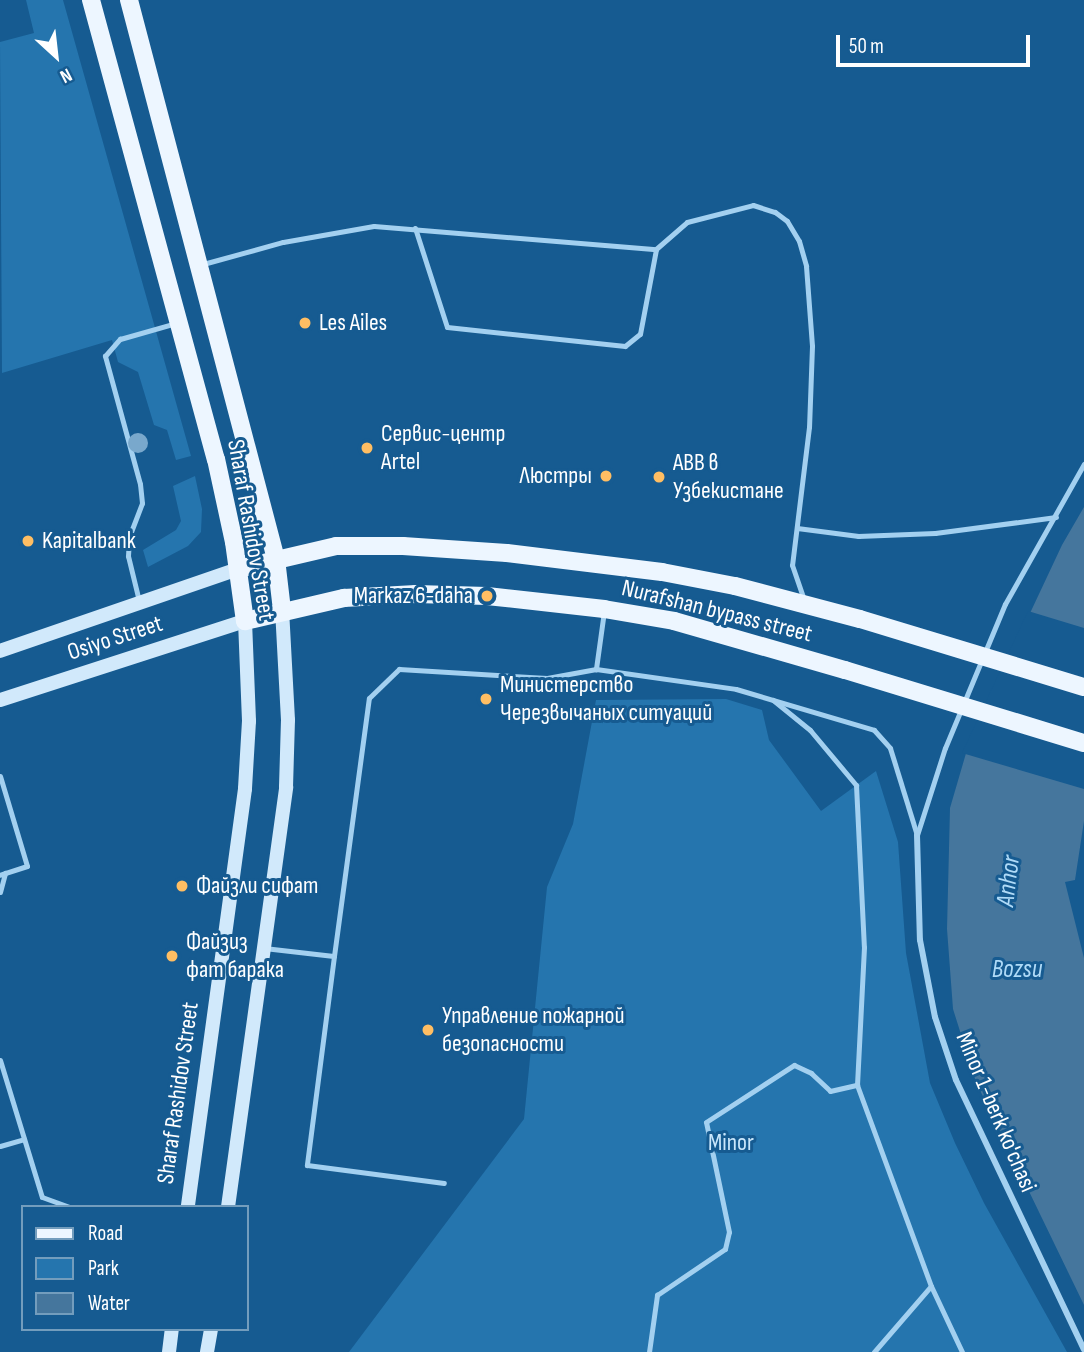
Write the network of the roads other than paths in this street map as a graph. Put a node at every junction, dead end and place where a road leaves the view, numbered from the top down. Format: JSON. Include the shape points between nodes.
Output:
{"nodes":[{"id":1,"x":90,"y":0,"type":"edge"},
{"id":2,"x":129,"y":0,"type":"edge"},
{"id":3,"x":415,"y":228,"type":"junction"},
{"id":4,"x":656,"y":250,"type":"junction"},
{"id":5,"x":200,"y":265,"type":"junction"},
{"id":6,"x":179,"y":322,"type":"junction"},
{"id":7,"x":1084,"y":464,"type":"edge"},
{"id":8,"x":1056,"y":517,"type":"junction"},
{"id":9,"x":797,"y":528,"type":"junction"},
{"id":10,"x":276,"y":559,"type":"junction"},
{"id":11,"x":238,"y":569,"type":"junction"},
{"id":12,"x":139,"y":601,"type":"junction"},
{"id":13,"x":807,"y":605,"type":"junction"},
{"id":14,"x":604,"y":609,"type":"junction"},
{"id":15,"x":282,"y":610,"type":"junction"},
{"id":16,"x":245,"y":621,"type":"junction"},
{"id":17,"x":0,"y":650,"type":"edge"},
{"id":18,"x":596,"y":669,"type":"junction"},
{"id":19,"x":1084,"y":687,"type":"edge"},
{"id":20,"x":0,"y":700,"type":"edge"},
{"id":21,"x":773,"y":700,"type":"junction"},
{"id":22,"x":1084,"y":743,"type":"edge"},
{"id":23,"x":0,"y":776,"type":"edge"},
{"id":24,"x":917,"y":835,"type":"junction"},
{"id":25,"x":3,"y":874,"type":"edge"},
{"id":26,"x":0,"y":892,"type":"edge"},
{"id":27,"x":264,"y":948,"type":"junction"},
{"id":28,"x":334,"y":956,"type":"junction"},
{"id":29,"x":0,"y":1060,"type":"edge"},
{"id":30,"x":857,"y":1085,"type":"junction"},
{"id":31,"x":24,"y":1139,"type":"junction"},
{"id":32,"x":0,"y":1146,"type":"edge"},
{"id":33,"x":443,"y":1183,"type":"dead end"},
{"id":34,"x":65,"y":1205,"type":"edge"},
{"id":35,"x":187,"y":1205,"type":"edge"},
{"id":36,"x":228,"y":1205,"type":"edge"},
{"id":37,"x":930,"y":1286,"type":"junction"},
{"id":38,"x":172,"y":1331,"type":"edge"},
{"id":39,"x":211,"y":1331,"type":"edge"},
{"id":40,"x":1084,"y":1349,"type":"edge"},
{"id":41,"x":169,"y":1352,"type":"edge"},
{"id":42,"x":208,"y":1352,"type":"edge"},
{"id":43,"x":649,"y":1352,"type":"edge"},
{"id":44,"x":874,"y":1352,"type":"edge"},
{"id":45,"x":962,"y":1352,"type":"edge"}],
"edges":[{"from":1,"to":6,"type":"main road","name":"Sharaf Rashidov Street"},
{"from":2,"to":5,"type":"main road","name":"Sharaf Rashidov Street"},
{"from":3,"to":4,"type":"lane"},
{"from":3,"to":4,"type":"lane","via":[[447,327],[625,346],[640,334]]},
{"from":3,"to":5,"type":"lane","via":[[360,228],[260,247]]},
{"from":4,"to":9,"type":"lane","via":[[688,222],[753,205],[787,221],[799,241],[806,267],[812,346],[809,428]]},
{"from":5,"to":10,"type":"main road","name":"Sharaf Rashidov Street"},
{"from":6,"to":11,"type":"main road","name":"Sharaf Rashidov Street","via":[[216,459]]},
{"from":6,"to":12,"type":"lane","via":[[120,339],[104,356],[140,484],[142,503],[129,537],[128,556]]},
{"from":7,"to":8,"type":"lane"},
{"from":8,"to":9,"type":"lane","via":[[922,534],[858,536]]},
{"from":8,"to":24,"type":"lane","via":[[1005,604],[945,748]]},
{"from":9,"to":13,"type":"lane","via":[[792,565]]},
{"from":10,"to":11,"type":"main road","name":"Nurafshan bypass street"},
{"from":10,"to":13,"type":"main road","name":"Nurafshan bypass street","via":[[336,546],[517,553],[650,570]]},
{"from":10,"to":15,"type":"main road","name":"Sharaf Rashidov Street"},
{"from":11,"to":12,"type":"main road","name":"Osiyo Street"},
{"from":11,"to":16,"type":"main road","name":"Sharaf Rashidov Street"},
{"from":12,"to":17,"type":"main road","name":"Osiyo Street"},
{"from":13,"to":19,"type":"main road","name":"Nurafshan bypass street","bridge":true},
{"from":14,"to":15,"type":"main road","name":"Nurafshan bypass street","via":[[487,596],[416,594],[344,598]]},
{"from":14,"to":18,"type":"lane"},
{"from":14,"to":22,"type":"main road","name":"Nurafshan bypass street","bridge":true,"via":[[710,630]]},
{"from":15,"to":16,"type":"main road","name":"Nurafshan bypass street"},
{"from":15,"to":27,"type":"main road","name":"Sharaf Rashidov Street","via":[[287,775]]},
{"from":16,"to":20,"type":"main road","name":"Osiyo Street"},
{"from":16,"to":35,"type":"main road","name":"Sharaf Rashidov Street","via":[[249,721],[245,789]]},
{"from":18,"to":21,"type":"lane","name":"Minor 1-berk ko'chasi","via":[[736,689]]},
{"from":18,"to":28,"type":"lane","name":"Minor 1-berk ko'chasi","via":[[547,678],[399,668],[369,698]]},
{"from":21,"to":24,"type":"lane","name":"Minor 1-berk ko'chasi","via":[[874,730],[890,748]]},
{"from":21,"to":30,"type":"lane","via":[[810,730],[856,785],[864,947]]},
{"from":23,"to":25,"type":"lane","via":[[27,866]]},
{"from":24,"to":40,"type":"street","name":"Minor 1-berk ko'chasi","via":[[920,940],[935,1017],[956,1080]]},
{"from":25,"to":26,"type":"lane"},
{"from":27,"to":28,"type":"lane"},
{"from":27,"to":36,"type":"main road","name":"Sharaf Rashidov Street"},
{"from":28,"to":33,"type":"lane","name":"Minor 1-berk ko'chasi","via":[[307,1165]]},
{"from":29,"to":31,"type":"lane"},
{"from":30,"to":37,"type":"lane"},
{"from":30,"to":43,"type":"lane","via":[[830,1091],[794,1065],[706,1122],[729,1231],[725,1249],[657,1295]]},
{"from":31,"to":32,"type":"lane"},
{"from":31,"to":34,"type":"lane","via":[[42,1197]]},
{"from":37,"to":44,"type":"lane"},
{"from":37,"to":45,"type":"lane"},
{"from":38,"to":41,"type":"main road"},
{"from":39,"to":42,"type":"main road"}]}
